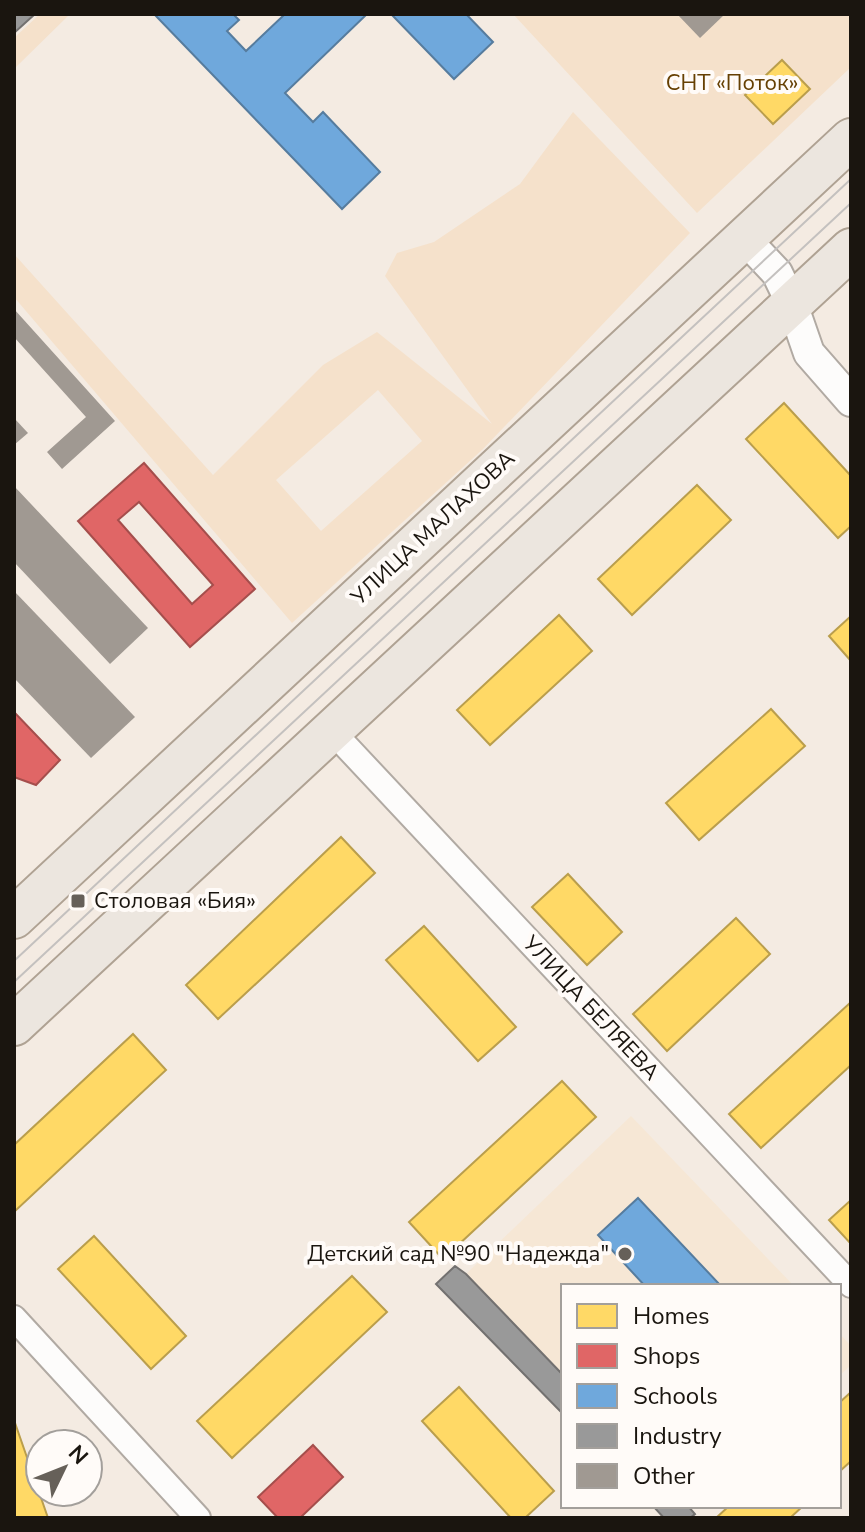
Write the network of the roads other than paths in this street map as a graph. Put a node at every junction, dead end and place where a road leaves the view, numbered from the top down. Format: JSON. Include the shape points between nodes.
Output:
{"nodes":[{"id":1,"x":851,"y":139,"type":"edge"},
{"id":2,"x":744,"y":238,"type":"junction"},
{"id":3,"x":851,"y":249,"type":"edge"},
{"id":4,"x":792,"y":304,"type":"junction"},
{"id":5,"x":851,"y":401,"type":"edge"},
{"id":6,"x":331,"y":730,"type":"junction"},
{"id":7,"x":14,"y":918,"type":"edge"},
{"id":8,"x":14,"y":1025,"type":"edge"},
{"id":9,"x":851,"y":1285,"type":"edge"},
{"id":10,"x":14,"y":1318,"type":"edge"},
{"id":11,"x":198,"y":1518,"type":"edge"}],
"edges":[{"from":1,"to":2,"type":"main road","name":"УЛИЦА МАЛАХОВА"},
{"from":2,"to":4,"type":"street","via":[[777,273]]},
{"from":2,"to":7,"type":"main road","name":"УЛИЦА МАЛАХОВА"},
{"from":3,"to":4,"type":"main road"},
{"from":4,"to":5,"type":"street","via":[[809,353]]},
{"from":4,"to":6,"type":"main road"},
{"from":6,"to":8,"type":"main road"},
{"from":6,"to":9,"type":"street","name":"УЛИЦА БЕЛЯЕВА"},
{"from":10,"to":11,"type":"street"}]}
